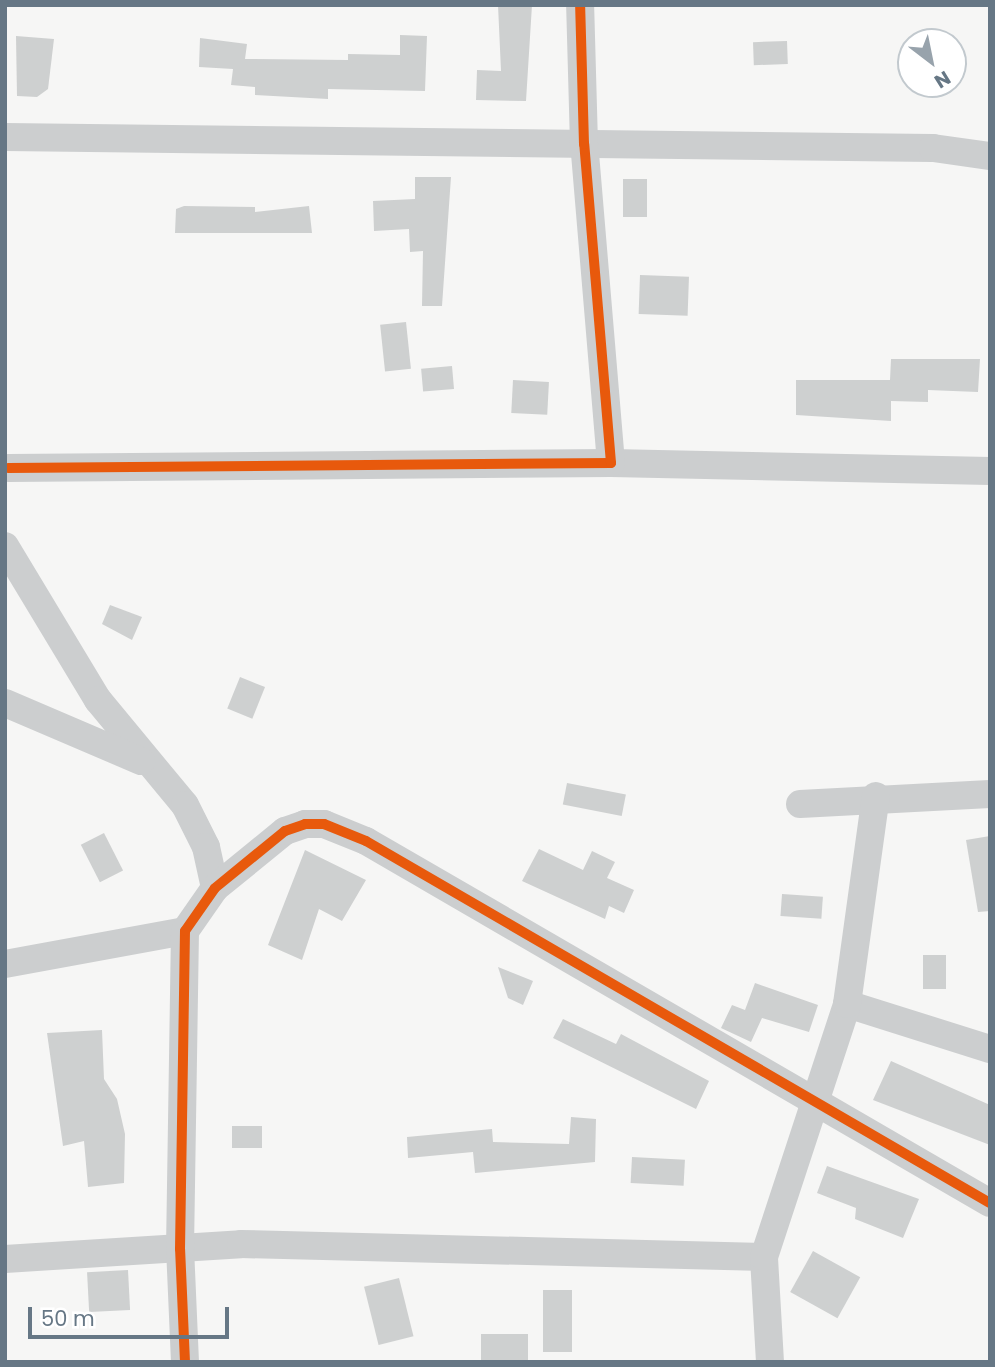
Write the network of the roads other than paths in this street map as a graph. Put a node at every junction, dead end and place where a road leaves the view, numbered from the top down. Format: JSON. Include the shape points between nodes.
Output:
{"nodes":[{"id":1,"x":580,"y":5,"type":"edge"},
{"id":2,"x":5,"y":137,"type":"edge"},
{"id":3,"x":584,"y":144,"type":"junction"},
{"id":4,"x":990,"y":156,"type":"edge"},
{"id":5,"x":611,"y":463,"type":"junction"},
{"id":6,"x":6,"y":466,"type":"edge"},
{"id":7,"x":990,"y":471,"type":"edge"},
{"id":8,"x":5,"y":546,"type":"edge"},
{"id":9,"x":5,"y":703,"type":"edge"},
{"id":10,"x":150,"y":765,"type":"junction"},
{"id":11,"x":990,"y":794,"type":"edge"},
{"id":12,"x":876,"y":796,"type":"junction"},
{"id":13,"x":800,"y":804,"type":"dead end"},
{"id":14,"x":215,"y":888,"type":"junction"},
{"id":15,"x":185,"y":931,"type":"junction"},
{"id":16,"x":5,"y":964,"type":"edge"},
{"id":17,"x":847,"y":1004,"type":"junction"},
{"id":18,"x":990,"y":1049,"type":"edge"},
{"id":19,"x":817,"y":1101,"type":"junction"},
{"id":20,"x":990,"y":1203,"type":"edge"},
{"id":21,"x":180,"y":1249,"type":"junction"},
{"id":22,"x":764,"y":1257,"type":"junction"},
{"id":23,"x":5,"y":1259,"type":"edge"},
{"id":24,"x":185,"y":1362,"type":"edge"},
{"id":25,"x":770,"y":1362,"type":"edge"}],
"edges":[{"from":1,"to":3,"type":"street"},
{"from":2,"to":3,"type":"street"},
{"from":3,"to":4,"type":"street","via":[[933,148]]},
{"from":3,"to":5,"type":"street"},
{"from":5,"to":6,"type":"street"},
{"from":5,"to":7,"type":"street"},
{"from":8,"to":10,"type":"street","via":[[98,700]]},
{"from":9,"to":10,"type":"street"},
{"from":10,"to":14,"type":"street","via":[[186,805],[206,848]]},
{"from":11,"to":12,"type":"street"},
{"from":12,"to":13,"type":"street"},
{"from":12,"to":17,"type":"street"},
{"from":14,"to":15,"type":"street"},
{"from":14,"to":19,"type":"street","via":[[285,831],[324,824],[366,841]]},
{"from":15,"to":16,"type":"street"},
{"from":15,"to":21,"type":"street"},
{"from":17,"to":18,"type":"street"},
{"from":17,"to":19,"type":"street"},
{"from":19,"to":20,"type":"street"},
{"from":19,"to":22,"type":"street"},
{"from":21,"to":22,"type":"street","via":[[241,1244]]},
{"from":21,"to":23,"type":"street"},
{"from":21,"to":24,"type":"street"},
{"from":22,"to":25,"type":"street"}]}
